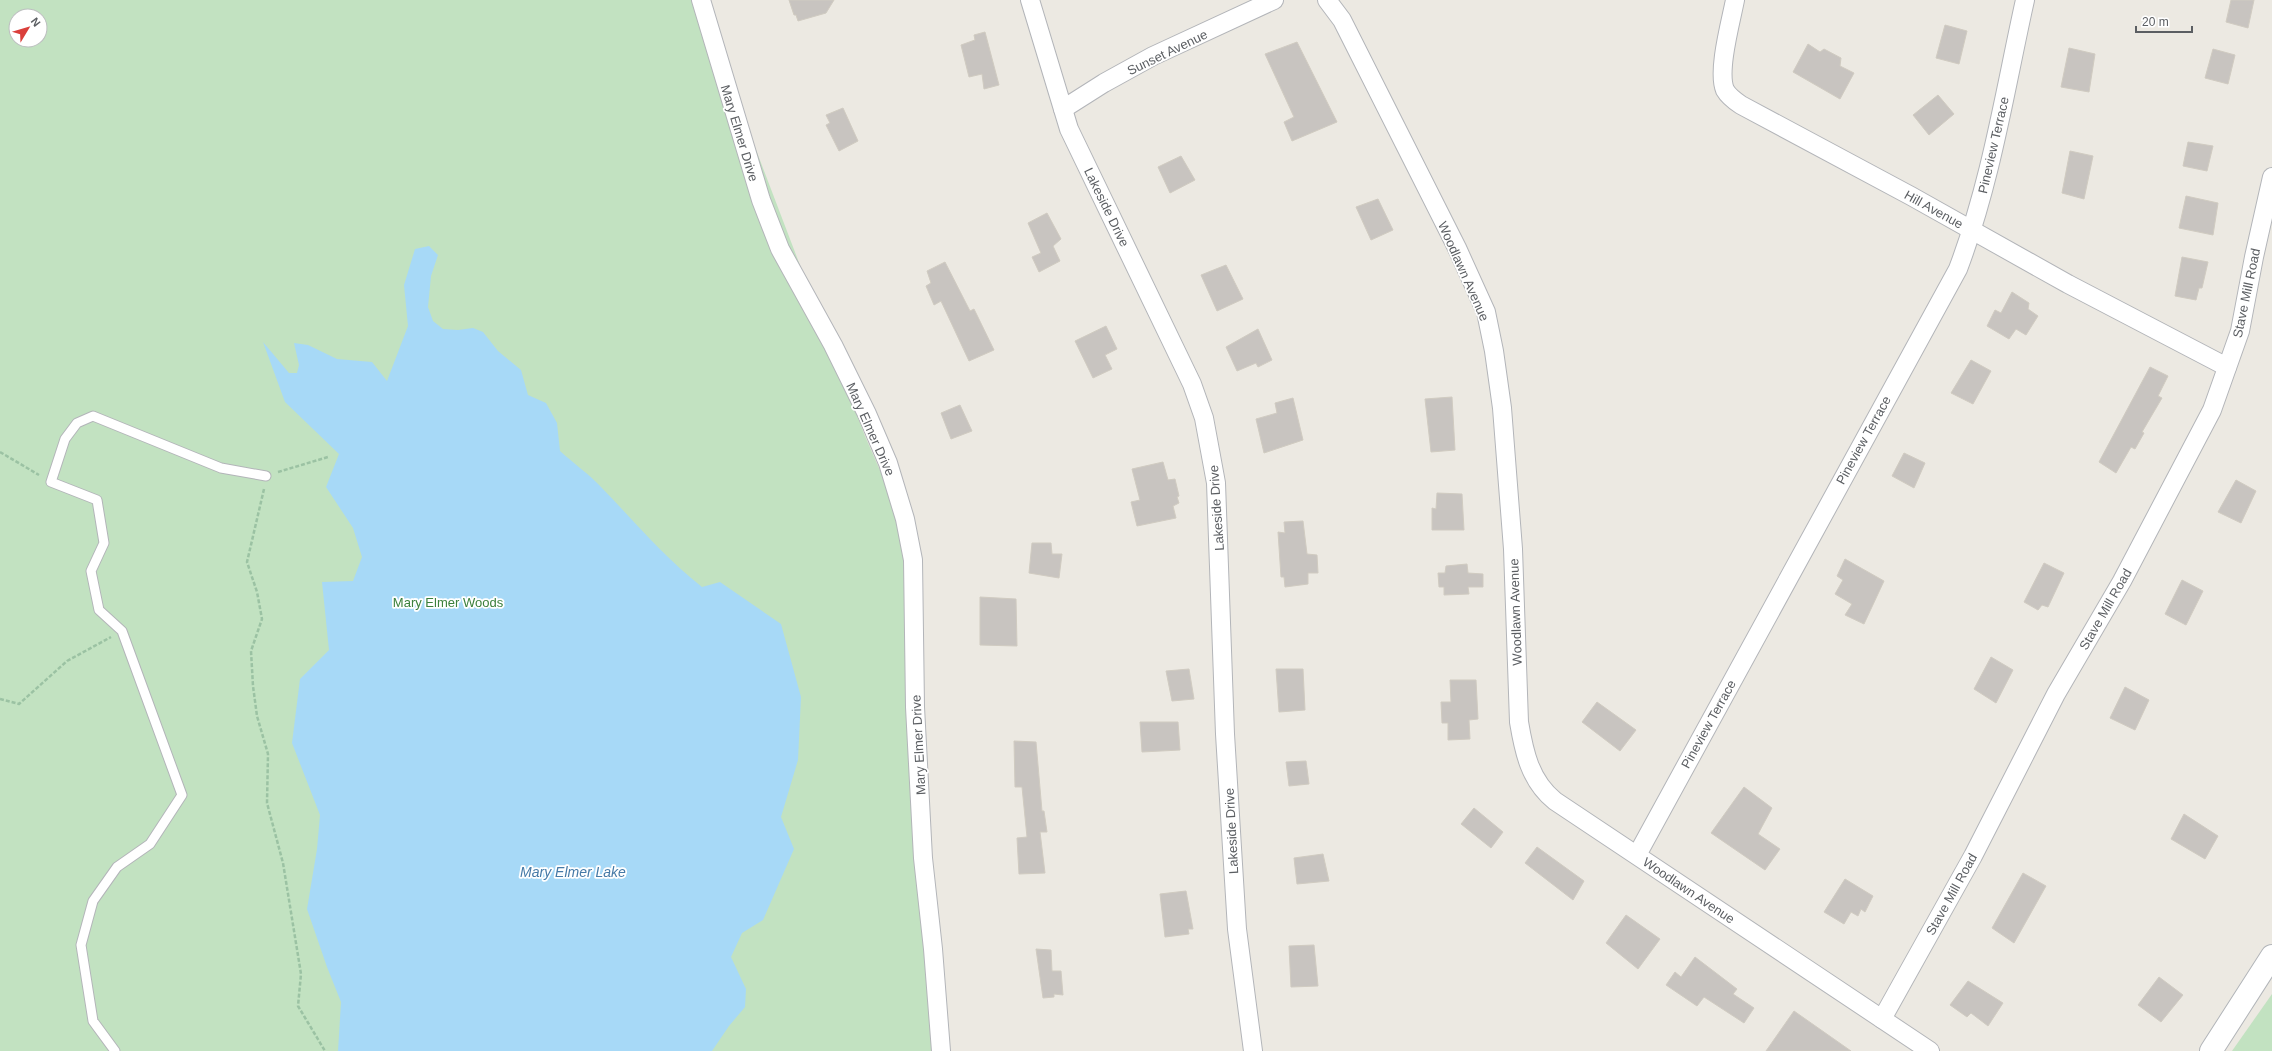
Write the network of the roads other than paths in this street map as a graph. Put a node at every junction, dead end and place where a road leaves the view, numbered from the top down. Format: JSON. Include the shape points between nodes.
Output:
{"nodes":[{"id":1,"x":701,"y":0,"type":"edge"},
{"id":2,"x":1030,"y":0,"type":"edge"},
{"id":3,"x":1274,"y":0,"type":"edge"},
{"id":4,"x":1735,"y":0,"type":"edge"},
{"id":5,"x":2025,"y":0,"type":"edge"},
{"id":6,"x":1328,"y":1,"type":"edge"},
{"id":7,"x":1063,"y":109,"type":"junction"},
{"id":8,"x":2272,"y":177,"type":"edge"},
{"id":9,"x":1972,"y":230,"type":"junction"},
{"id":10,"x":2227,"y":367,"type":"junction"},
{"id":11,"x":266,"y":476,"type":"road end"},
{"id":12,"x":1638,"y":855,"type":"junction"},
{"id":13,"x":2272,"y":956,"type":"edge"},
{"id":14,"x":1882,"y":1019,"type":"junction"},
{"id":15,"x":115,"y":1051,"type":"edge"},
{"id":16,"x":941,"y":1051,"type":"edge"},
{"id":17,"x":1253,"y":1051,"type":"edge"},
{"id":18,"x":1930,"y":1051,"type":"edge"},
{"id":19,"x":2211,"y":1051,"type":"edge"}],
"edges":[{"from":1,"to":16,"type":"street","name":"Mary Elmer Drive","via":[[761,200],[780,248],[867,414],[888,463],[910,538],[913,560],[915,707],[923,858]]},
{"from":2,"to":7,"type":"street","name":"Lakeside Drive"},
{"from":3,"to":7,"type":"street","name":"Sunset Avenue","via":[[1153,56]]},
{"from":4,"to":9,"type":"street","name":"Hill Avenue","via":[[1724,57],[1723,81],[1725,90],[1731,97],[1757,115]]},
{"from":5,"to":9,"type":"street","name":"Pineview Terrace","via":[[1993,154]]},
{"from":6,"to":12,"type":"street","name":"Woodlawn Avenue","via":[[1342,20],[1457,248],[1486,312],[1502,408],[1513,549],[1519,722],[1529,766],[1545,793]]},
{"from":7,"to":17,"type":"street","name":"Lakeside Drive","via":[[1069,129],[1192,384],[1211,446],[1220,544],[1225,734],[1237,929]]},
{"from":8,"to":10,"type":"street","name":"Stave Mill Road","via":[[2240,331]]},
{"from":9,"to":10,"type":"street","name":"Hill Avenue","via":[[2068,284]]},
{"from":9,"to":12,"type":"street","name":"Pineview Terrace","via":[[1958,269]]},
{"from":10,"to":14,"type":"street","name":"Stave Mill Road","via":[[2212,410],[2126,574],[2056,694],[1973,856]]},
{"from":11,"to":15,"type":"lane","via":[[221,468],[93,416],[77,423],[65,439],[51,482],[97,500],[104,543],[91,571],[99,610],[122,631],[182,795],[150,844],[116,867],[93,901],[81,945],[94,1021]]},
{"from":12,"to":14,"type":"street","name":"Woodlawn Avenue"},
{"from":13,"to":19,"type":"main road"},
{"from":14,"to":18,"type":"street","name":"Woodlawn Avenue"}]}
